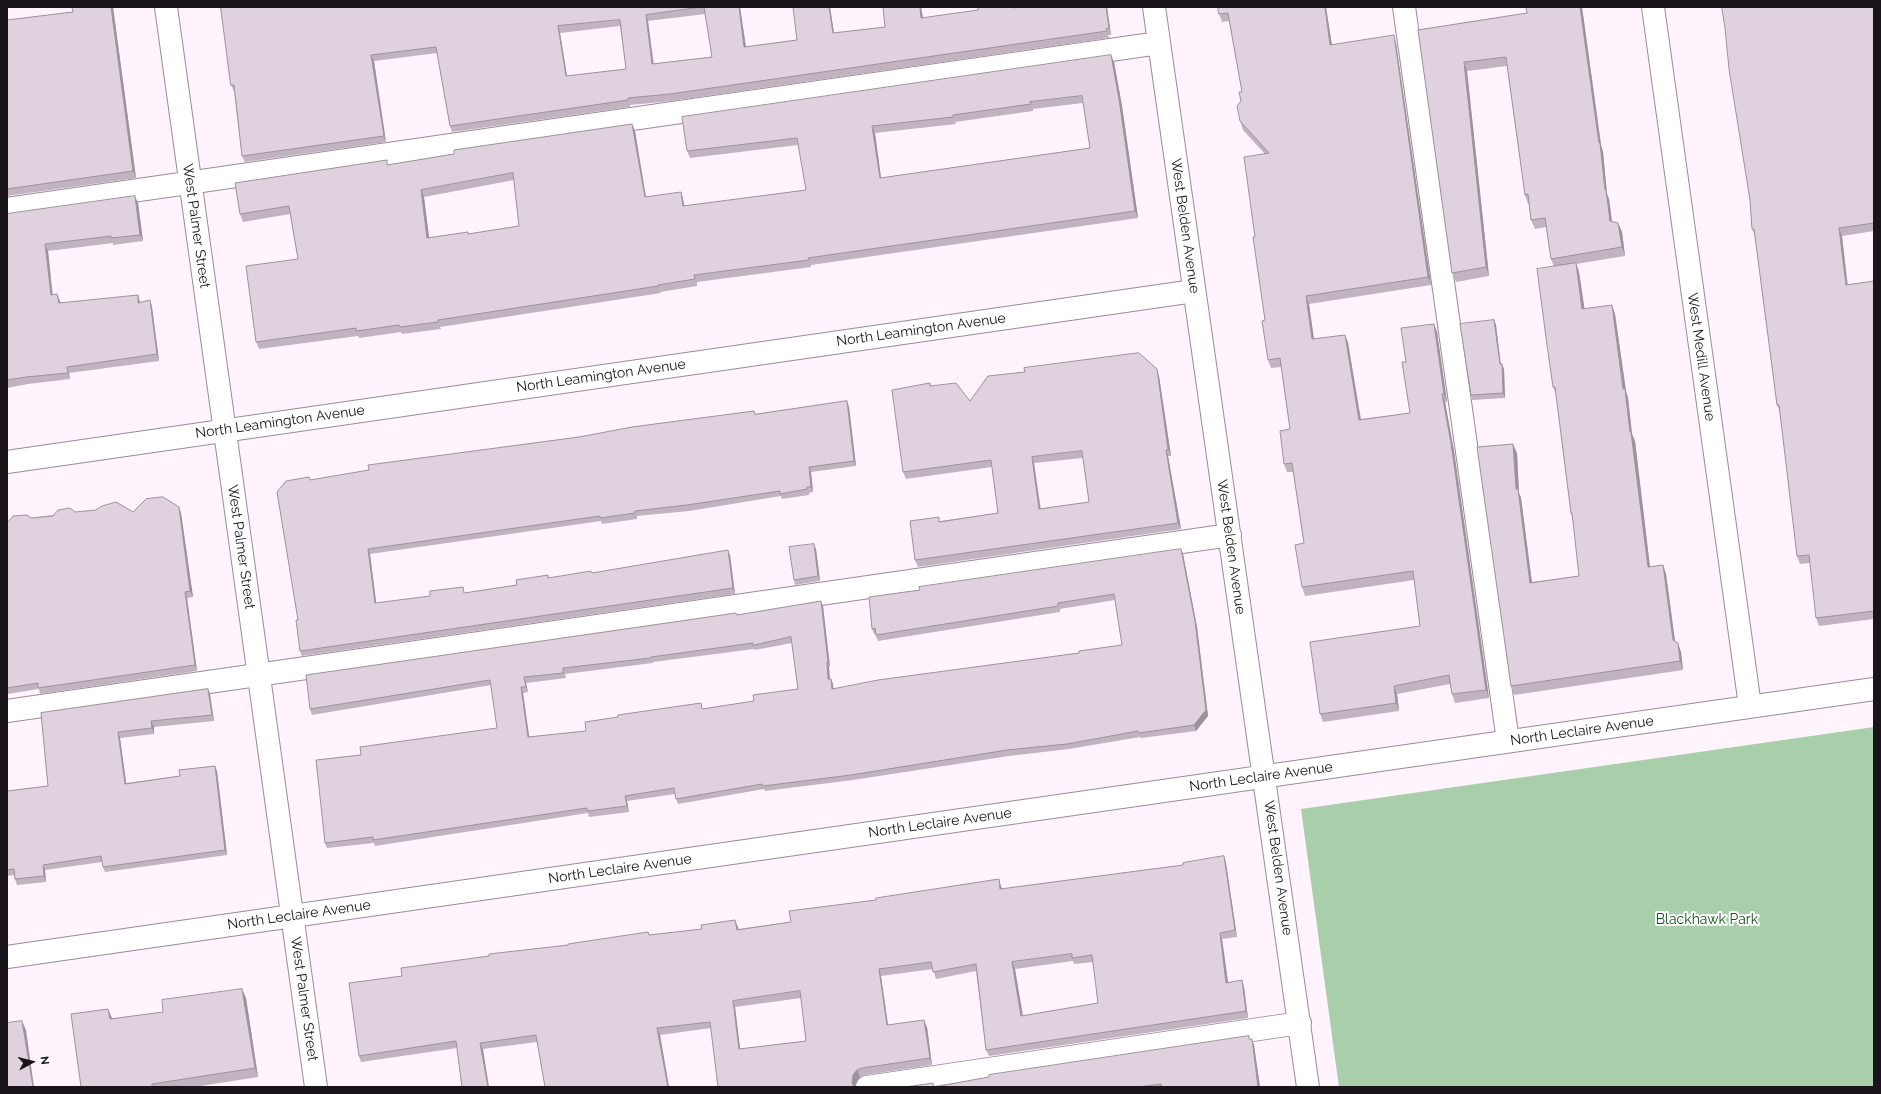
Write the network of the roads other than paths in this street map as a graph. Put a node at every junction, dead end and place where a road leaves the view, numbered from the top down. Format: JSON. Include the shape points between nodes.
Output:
{"nodes":[{"id":1,"x":166,"y":7,"type":"edge"},
{"id":2,"x":1154,"y":7,"type":"edge"},
{"id":3,"x":1404,"y":7,"type":"edge"},
{"id":4,"x":1653,"y":7,"type":"edge"},
{"id":5,"x":1159,"y":43,"type":"junction"},
{"id":6,"x":190,"y":182,"type":"junction"},
{"id":7,"x":7,"y":209,"type":"edge"},
{"id":8,"x":1194,"y":290,"type":"junction"},
{"id":9,"x":224,"y":430,"type":"junction"},
{"id":10,"x":7,"y":462,"type":"edge"},
{"id":11,"x":1230,"y":535,"type":"junction"},
{"id":12,"x":259,"y":675,"type":"junction"},
{"id":13,"x":1874,"y":689,"type":"edge"},
{"id":14,"x":1750,"y":706,"type":"junction"},
{"id":15,"x":7,"y":712,"type":"edge"},
{"id":16,"x":1508,"y":742,"type":"junction"},
{"id":17,"x":1264,"y":776,"type":"junction"},
{"id":18,"x":292,"y":916,"type":"junction"},
{"id":19,"x":7,"y":957,"type":"edge"},
{"id":20,"x":1300,"y":1023,"type":"junction"},
{"id":21,"x":316,"y":1087,"type":"edge"},
{"id":22,"x":867,"y":1087,"type":"edge"},
{"id":23,"x":1308,"y":1087,"type":"edge"}],
"edges":[{"from":1,"to":6,"type":"street","name":"West Palmer Street"},
{"from":2,"to":5,"type":"street","name":"West Belden Avenue"},
{"from":3,"to":16,"type":"street"},
{"from":4,"to":14,"type":"street","name":"West Medill Avenue"},
{"from":5,"to":6,"type":"street"},
{"from":5,"to":8,"type":"street","name":"West Belden Avenue"},
{"from":6,"to":7,"type":"street"},
{"from":6,"to":9,"type":"street","name":"West Palmer Street"},
{"from":8,"to":9,"type":"street","name":"North Leamington Avenue"},
{"from":8,"to":11,"type":"street","name":"West Belden Avenue"},
{"from":9,"to":10,"type":"street","name":"North Leamington Avenue"},
{"from":9,"to":12,"type":"street","name":"West Palmer Street"},
{"from":11,"to":12,"type":"street"},
{"from":11,"to":17,"type":"street","name":"West Belden Avenue"},
{"from":12,"to":15,"type":"street"},
{"from":12,"to":18,"type":"street","name":"West Palmer Street"},
{"from":13,"to":14,"type":"street","name":"North Leclaire Avenue"},
{"from":14,"to":16,"type":"street","name":"North Leclaire Avenue"},
{"from":16,"to":17,"type":"street","name":"North Leclaire Avenue"},
{"from":17,"to":18,"type":"street","name":"North Leclaire Avenue"},
{"from":17,"to":20,"type":"street","name":"West Belden Avenue"},
{"from":18,"to":19,"type":"street","name":"North Leclaire Avenue"},
{"from":18,"to":21,"type":"street","name":"West Palmer Street"},
{"from":20,"to":22,"type":"street"},
{"from":20,"to":23,"type":"street","name":"West Belden Avenue"}]}
